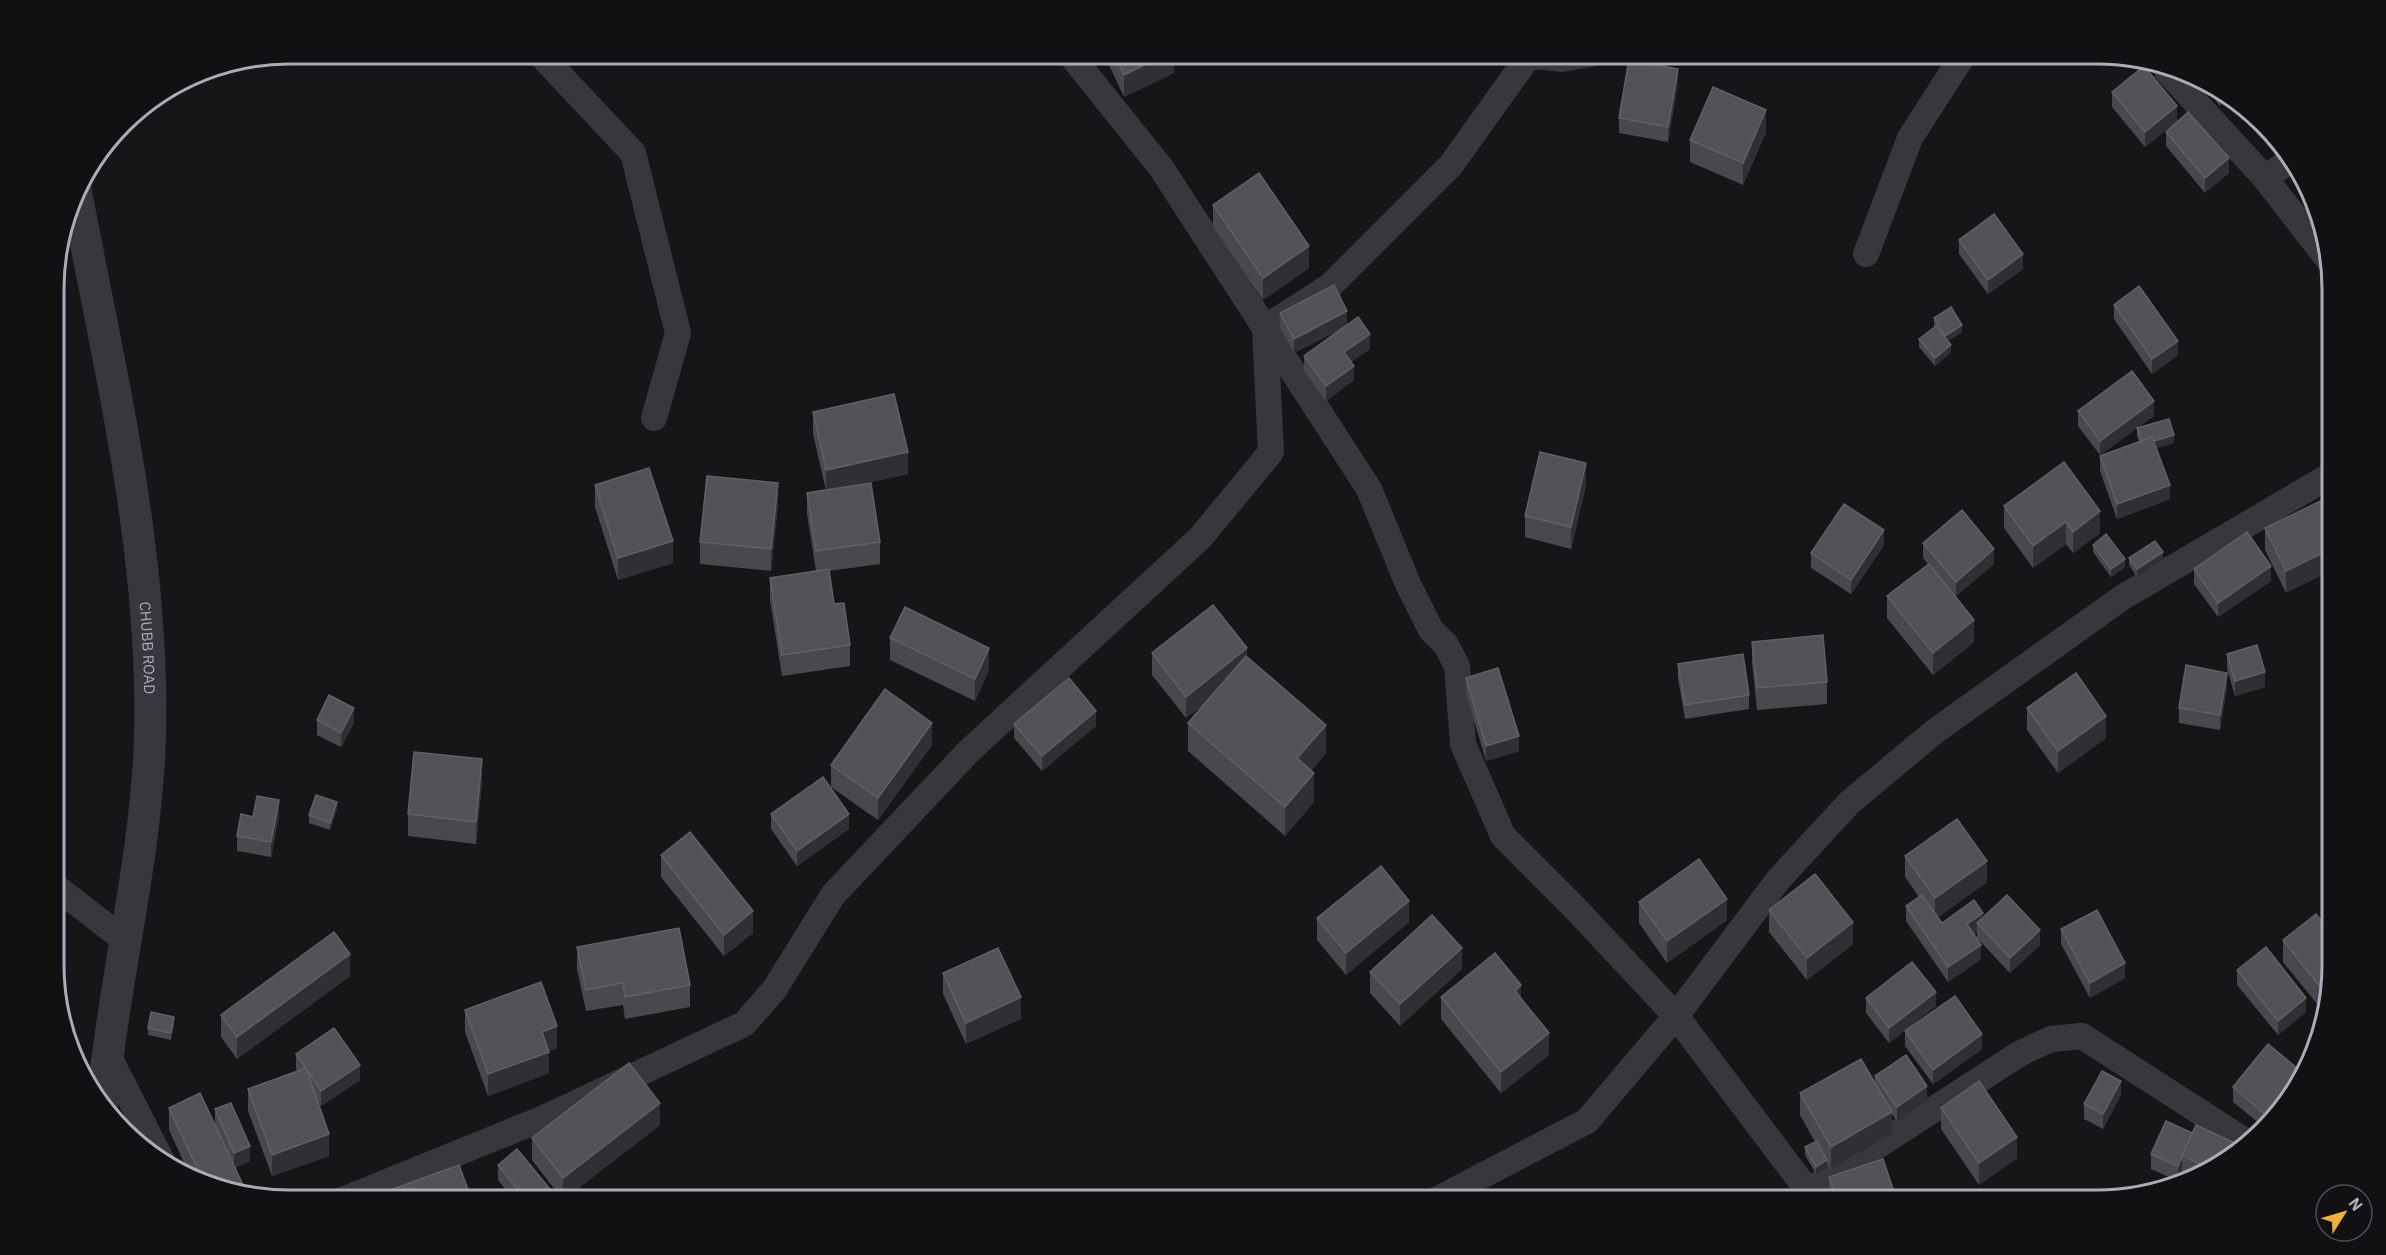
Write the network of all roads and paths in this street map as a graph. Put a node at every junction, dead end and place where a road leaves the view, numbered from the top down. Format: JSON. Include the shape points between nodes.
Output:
{"nodes":[{"id":1,"x":549,"y":64,"type":"edge"},
{"id":2,"x":1078,"y":64,"type":"edge"},
{"id":3,"x":1524,"y":64,"type":"edge"},
{"id":4,"x":1958,"y":64,"type":"edge"},
{"id":5,"x":2173,"y":78,"type":"edge"},
{"id":6,"x":2284,"y":165,"type":"edge"},
{"id":7,"x":2265,"y":178,"type":"junction"},
{"id":8,"x":79,"y":210,"type":"edge"},
{"id":9,"x":2317,"y":245,"type":"edge"},
{"id":10,"x":1866,"y":254,"type":"dead end"},
{"id":11,"x":1265,"y":328,"type":"junction"},
{"id":12,"x":654,"y":418,"type":"dead end"},
{"id":13,"x":2322,"y":480,"type":"edge"},
{"id":14,"x":64,"y":892,"type":"edge"},
{"id":15,"x":126,"y":942,"type":"junction"},
{"id":16,"x":1676,"y":1016,"type":"junction"},
{"id":17,"x":107,"y":1053,"type":"junction"},
{"id":18,"x":103,"y":1092,"type":"edge"},
{"id":19,"x":2241,"y":1138,"type":"edge"},
{"id":20,"x":154,"y":1144,"type":"edge"},
{"id":21,"x":367,"y":1190,"type":"edge"},
{"id":22,"x":1455,"y":1190,"type":"edge"},
{"id":23,"x":1806,"y":1190,"type":"edge"},
{"id":24,"x":1819,"y":1190,"type":"edge"}],
"edges":[{"from":1,"to":12,"type":"street","via":[[633,153],[678,333]]},
{"from":2,"to":11,"type":"street","via":[[1162,169]]},
{"from":3,"to":11,"type":"street","via":[[1450,165],[1330,286]]},
{"from":4,"to":10,"type":"street","via":[[1910,138]]},
{"from":5,"to":7,"type":"street"},
{"from":6,"to":7,"type":"street"},
{"from":7,"to":9,"type":"street"},
{"from":8,"to":15,"type":"street","name":"CHUBB ROAD","via":[[136,513],[149,661],[150,739]]},
{"from":11,"to":16,"type":"street","via":[[1369,489],[1412,593],[1431,630],[1446,645],[1457,666],[1463,744],[1503,836]]},
{"from":11,"to":21,"type":"street","via":[[1271,452],[1200,538],[969,751],[832,895],[774,990],[744,1024],[544,1118]]},
{"from":13,"to":16,"type":"street","via":[[2123,597],[1934,732],[1850,801],[1778,880]]},
{"from":14,"to":15,"type":"street"},
{"from":15,"to":17,"type":"street","name":"CHUBB ROAD"},
{"from":16,"to":22,"type":"street","via":[[1587,1121]]},
{"from":16,"to":23,"type":"street"},
{"from":17,"to":18,"type":"street","name":"CHUBB ROAD"},
{"from":17,"to":20,"type":"street"},
{"from":19,"to":24,"type":"street","via":[[2082,1036],[2051,1039],[2019,1054]]}]}
